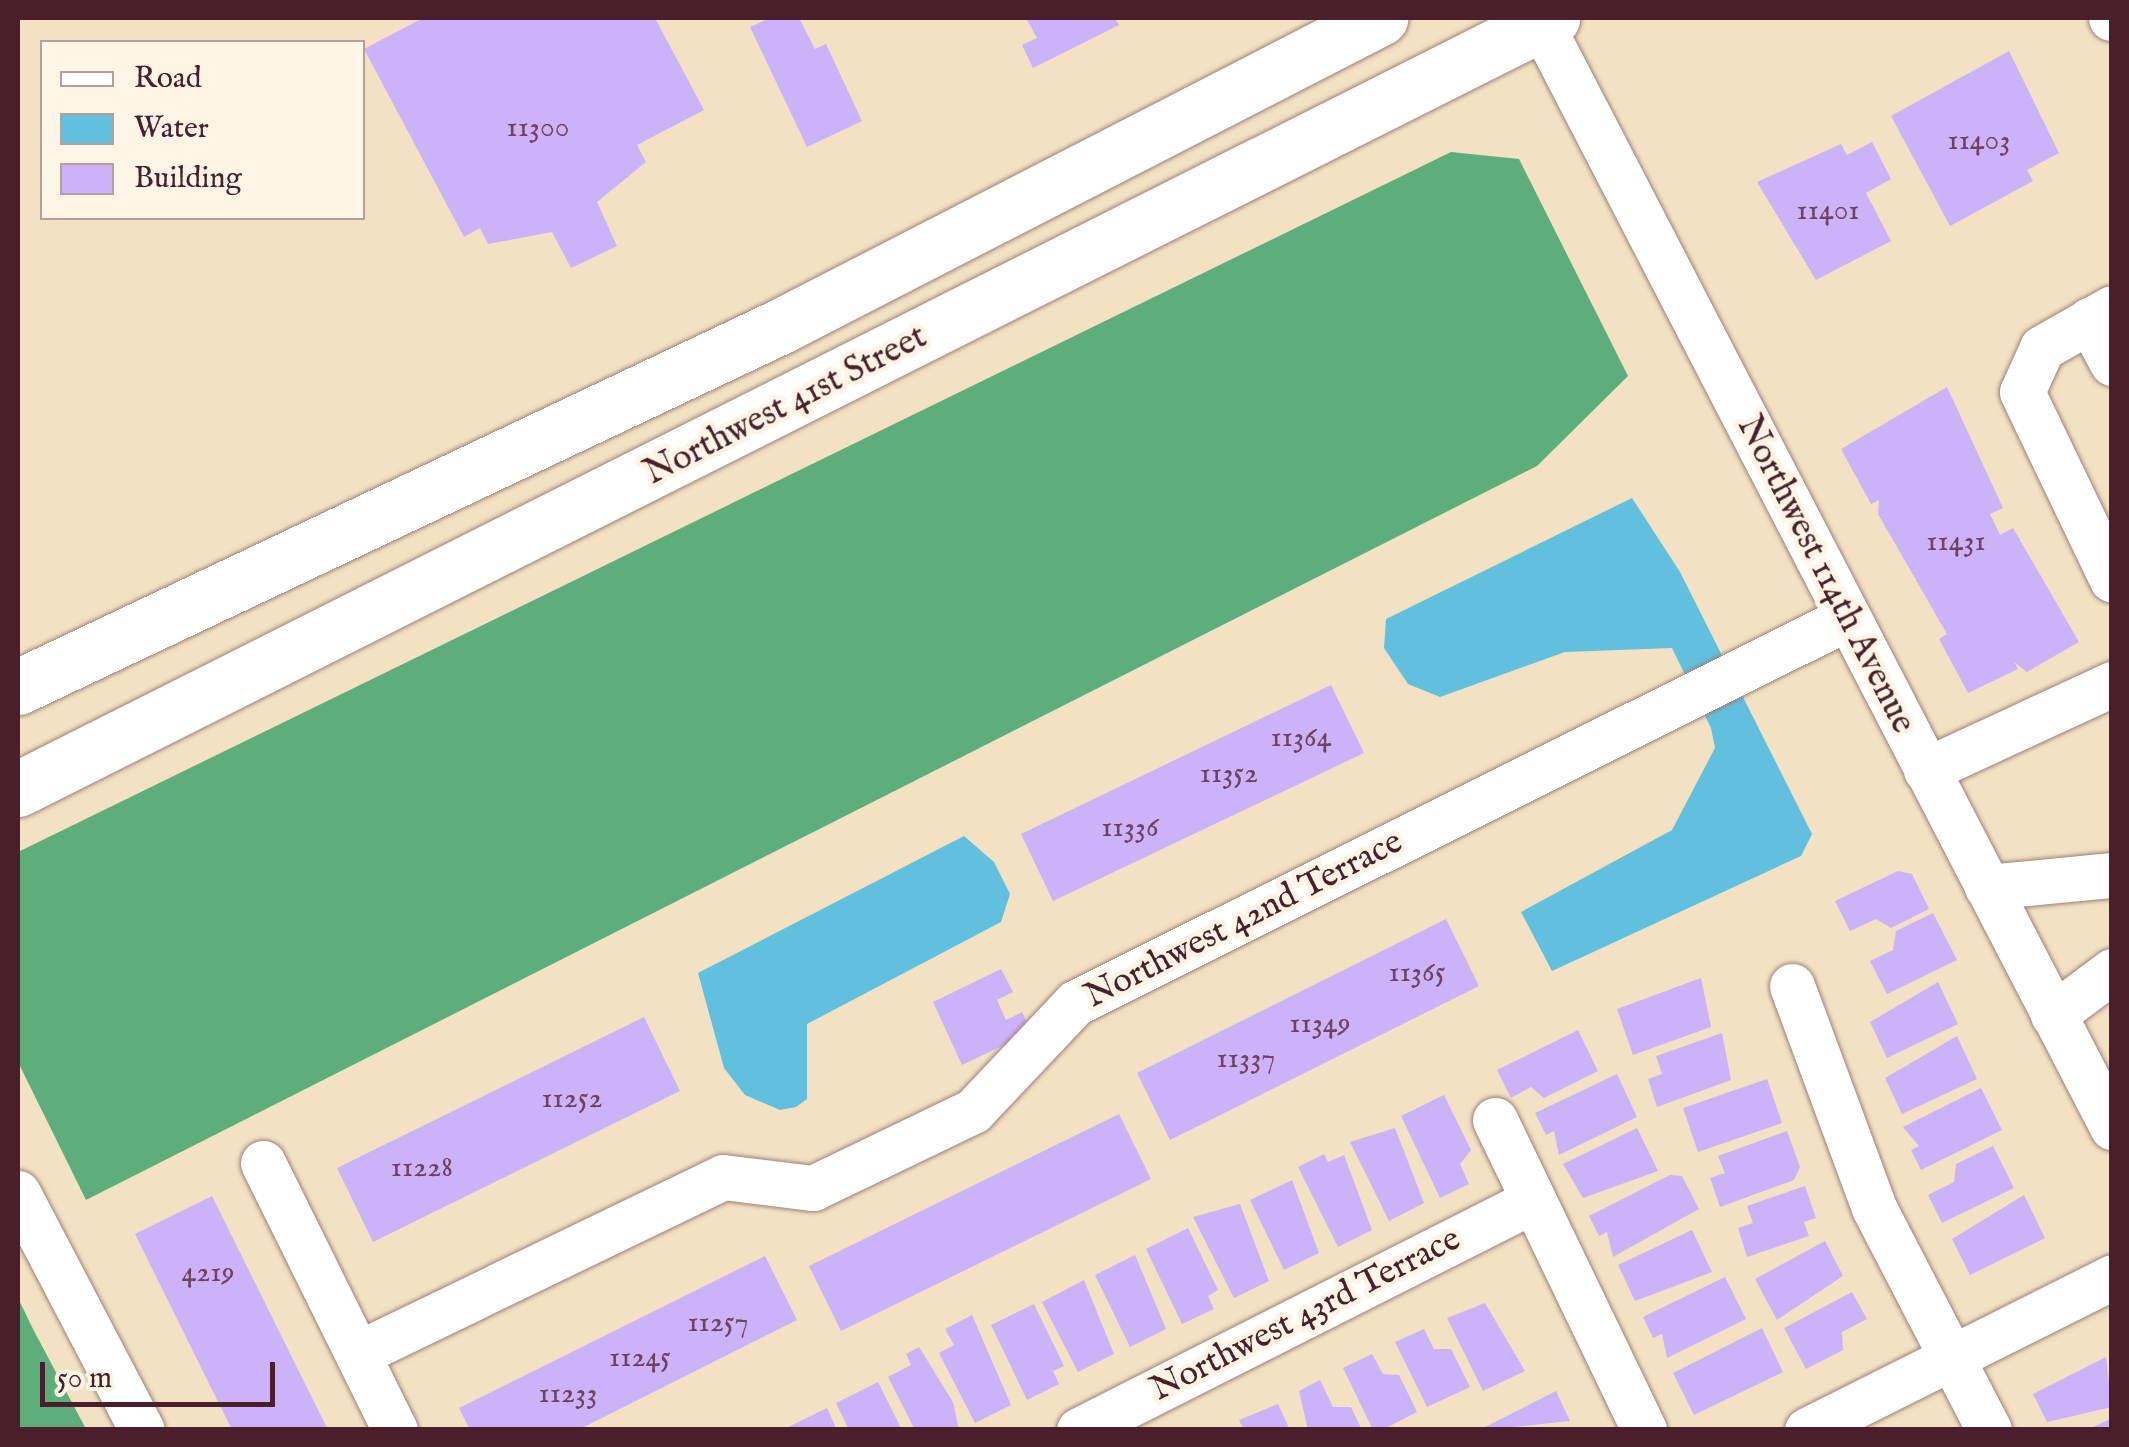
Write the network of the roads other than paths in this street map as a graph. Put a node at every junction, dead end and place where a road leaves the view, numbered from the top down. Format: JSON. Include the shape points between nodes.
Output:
{"nodes":[{"id":1,"x":1380,"y":18,"type":"edge"},
{"id":2,"x":1541,"y":19,"type":"edge"},
{"id":3,"x":1012,"y":212,"type":"junction"},
{"id":4,"x":964,"y":314,"type":"junction"},
{"id":5,"x":2100,"y":314,"type":"edge"},
{"id":6,"x":2112,"y":362,"type":"edge"},
{"id":7,"x":385,"y":519,"type":"junction"},
{"id":8,"x":2112,"y":580,"type":"edge"},
{"id":9,"x":1846,"y":618,"type":"junction"},
{"id":10,"x":2112,"y":684,"type":"edge"},
{"id":11,"x":18,"y":687,"type":"edge"},
{"id":12,"x":18,"y":718,"type":"edge"},
{"id":13,"x":1926,"y":770,"type":"junction"},
{"id":14,"x":18,"y":789,"type":"edge"},
{"id":15,"x":2109,"y":879,"type":"edge"},
{"id":16,"x":1987,"y":887,"type":"junction"},
{"id":17,"x":2112,"y":940,"type":"edge"},
{"id":18,"x":2099,"y":976,"type":"edge"},
{"id":19,"x":1792,"y":986,"type":"dead end"},
{"id":20,"x":2054,"y":1015,"type":"junction"},
{"id":21,"x":1495,"y":1120,"type":"dead end"},
{"id":22,"x":2112,"y":1126,"type":"edge"},
{"id":23,"x":264,"y":1163,"type":"dead end"},
{"id":24,"x":18,"y":1193,"type":"edge"},
{"id":25,"x":1532,"y":1201,"type":"junction"},
{"id":26,"x":2112,"y":1277,"type":"edge"},
{"id":27,"x":359,"y":1353,"type":"junction"},
{"id":28,"x":1950,"y":1358,"type":"junction"},
{"id":29,"x":142,"y":1430,"type":"edge"},
{"id":30,"x":395,"y":1430,"type":"edge"},
{"id":31,"x":1079,"y":1430,"type":"edge"},
{"id":32,"x":1644,"y":1430,"type":"edge"},
{"id":33,"x":1807,"y":1430,"type":"edge"},
{"id":34,"x":1989,"y":1430,"type":"edge"}],
"edges":[{"from":1,"to":3,"type":"main road","name":"Northwest 41st Street"},
{"from":2,"to":4,"type":"main road","name":"Northwest 41st Street"},
{"from":2,"to":9,"type":"street","name":"Northwest 114th Avenue"},
{"from":3,"to":4,"type":"main road"},
{"from":3,"to":7,"type":"main road","name":"Northwest 41st Street"},
{"from":4,"to":14,"type":"main road","name":"Northwest 41st Street"},
{"from":5,"to":6,"type":"street"},
{"from":5,"to":8,"type":"street","via":[[2038,352],[2022,392]]},
{"from":7,"to":11,"type":"main road","name":"Northwest 41st Street","via":[[297,550]]},
{"from":7,"to":12,"type":"main road","name":"Northwest 41st Street","via":[[346,556]]},
{"from":9,"to":13,"type":"street","name":"Northwest 114th Avenue"},
{"from":9,"to":27,"type":"street","name":"Northwest 42nd Terrace","via":[[1075,1003],[973,1111],[813,1188],[722,1177]]},
{"from":10,"to":13,"type":"street"},
{"from":13,"to":16,"type":"street","name":"Northwest 114th Avenue"},
{"from":15,"to":16,"type":"street"},
{"from":16,"to":20,"type":"street","name":"Northwest 114th Avenue"},
{"from":17,"to":18,"type":"street"},
{"from":18,"to":20,"type":"street"},
{"from":19,"to":28,"type":"street","via":[[1874,1208]]},
{"from":20,"to":22,"type":"street","name":"Northwest 114th Avenue"},
{"from":21,"to":25,"type":"street"},
{"from":23,"to":27,"type":"street"},
{"from":24,"to":29,"type":"street"},
{"from":25,"to":31,"type":"street","name":"Northwest 43rd Terrace"},
{"from":25,"to":32,"type":"street"},
{"from":26,"to":28,"type":"street"},
{"from":27,"to":30,"type":"street"},
{"from":28,"to":33,"type":"street"},
{"from":28,"to":34,"type":"street"}]}
